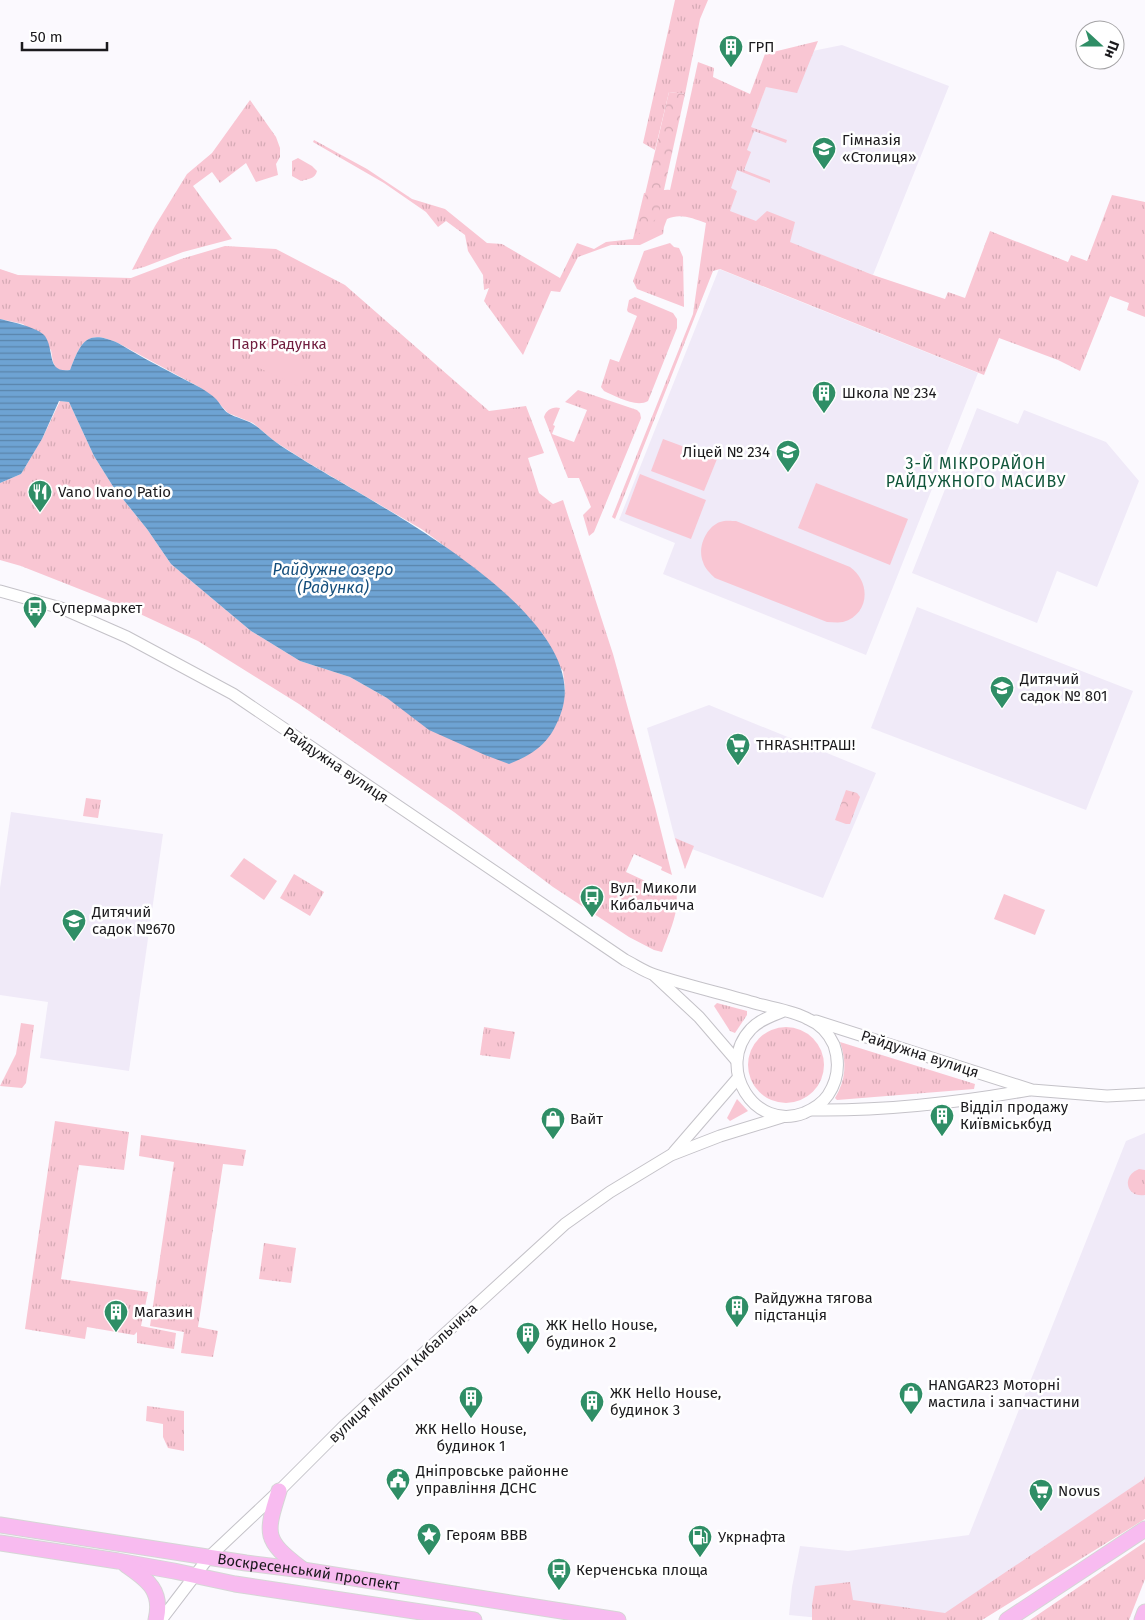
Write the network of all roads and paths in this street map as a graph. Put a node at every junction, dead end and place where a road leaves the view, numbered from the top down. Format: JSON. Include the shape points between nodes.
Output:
{"nodes":[{"id":1,"x":0,"y":591,"type":"edge"},
{"id":2,"x":654,"y":975,"type":"junction"},
{"id":3,"x":784,"y":1011,"type":"junction"},
{"id":4,"x":807,"y":1018,"type":"junction"},
{"id":5,"x":736,"y":1060,"type":"junction"},
{"id":6,"x":738,"y":1078,"type":"junction"},
{"id":7,"x":1032,"y":1090,"type":"junction"},
{"id":8,"x":1145,"y":1094,"type":"edge"},
{"id":9,"x":812,"y":1110,"type":"junction"},
{"id":10,"x":784,"y":1116,"type":"junction"},
{"id":11,"x":671,"y":1155,"type":"junction"},
{"id":12,"x":279,"y":1491,"type":"junction"},
{"id":13,"x":0,"y":1525,"type":"edge"},
{"id":14,"x":1145,"y":1529,"type":"edge"},
{"id":15,"x":0,"y":1543,"type":"edge"},
{"id":16,"x":209,"y":1557,"type":"junction"},
{"id":17,"x":118,"y":1561,"type":"junction"},
{"id":18,"x":303,"y":1570,"type":"junction"},
{"id":19,"x":195,"y":1575,"type":"junction"},
{"id":20,"x":1145,"y":1612,"type":"edge"},
{"id":21,"x":156,"y":1620,"type":"edge"},
{"id":22,"x":161,"y":1620,"type":"edge"},
{"id":23,"x":474,"y":1620,"type":"edge"},
{"id":24,"x":618,"y":1620,"type":"edge"},
{"id":25,"x":1007,"y":1620,"type":"edge"},
{"id":26,"x":1142,"y":1620,"type":"edge"}],
"edges":[{"from":1,"to":2,"type":"street","name":"Райдужна вулиця","via":[[61,608],[127,637],[233,694],[618,956]]},
{"from":2,"to":3,"type":"street","name":"Райдужна вулиця"},
{"from":2,"to":5,"type":"street","name":"Райдужна вулиця","via":[[699,1017]]},
{"from":3,"to":4,"type":"street"},
{"from":3,"to":5,"type":"street","via":[[751,1029]]},
{"from":4,"to":7,"type":"street","name":"Райдужна вулиця"},
{"from":4,"to":9,"type":"street","via":[[831,1039],[837,1054],[838,1071],[834,1086]]},
{"from":5,"to":6,"type":"street"},
{"from":6,"to":10,"type":"street","via":[[750,1100],[771,1114]]},
{"from":6,"to":11,"type":"street","name":"вулиця Миколи Кибальчича"},
{"from":7,"to":8,"type":"street","name":"Райдужна вулиця","via":[[1107,1096]]},
{"from":7,"to":9,"type":"street","name":"Райдужна вулиця","via":[[973,1100],[854,1110]]},
{"from":9,"to":10,"type":"street"},
{"from":10,"to":11,"type":"street","name":"вулиця Миколи Кибальчича"},
{"from":11,"to":12,"type":"street","name":"вулиця Миколи Кибальчича","via":[[565,1224],[344,1426]]},
{"from":12,"to":16,"type":"street","name":"вулиця Миколи Кибальчича"},
{"from":12,"to":18,"type":"main road","via":[[271,1516],[270,1538],[282,1554]]},
{"from":13,"to":16,"type":"main road","name":"Воскресенський проспект"},
{"from":14,"to":25,"type":"main road"},
{"from":15,"to":17,"type":"main road","name":"Воскресенський проспект"},
{"from":16,"to":18,"type":"main road","name":"Воскресенський проспект"},
{"from":16,"to":19,"type":"street","name":"вулиця Миколи Кибальчича"},
{"from":17,"to":19,"type":"main road","name":"Воскресенський проспект"},
{"from":17,"to":21,"type":"main road","via":[[149,1582],[159,1603]]},
{"from":18,"to":24,"type":"main road","name":"Воскресенський проспект"},
{"from":19,"to":22,"type":"street","name":"вулиця Миколи Кибальчича"},
{"from":19,"to":23,"type":"main road","name":"Воскресенський проспект","via":[[235,1584]]},
{"from":20,"to":26,"type":"main road"}]}
